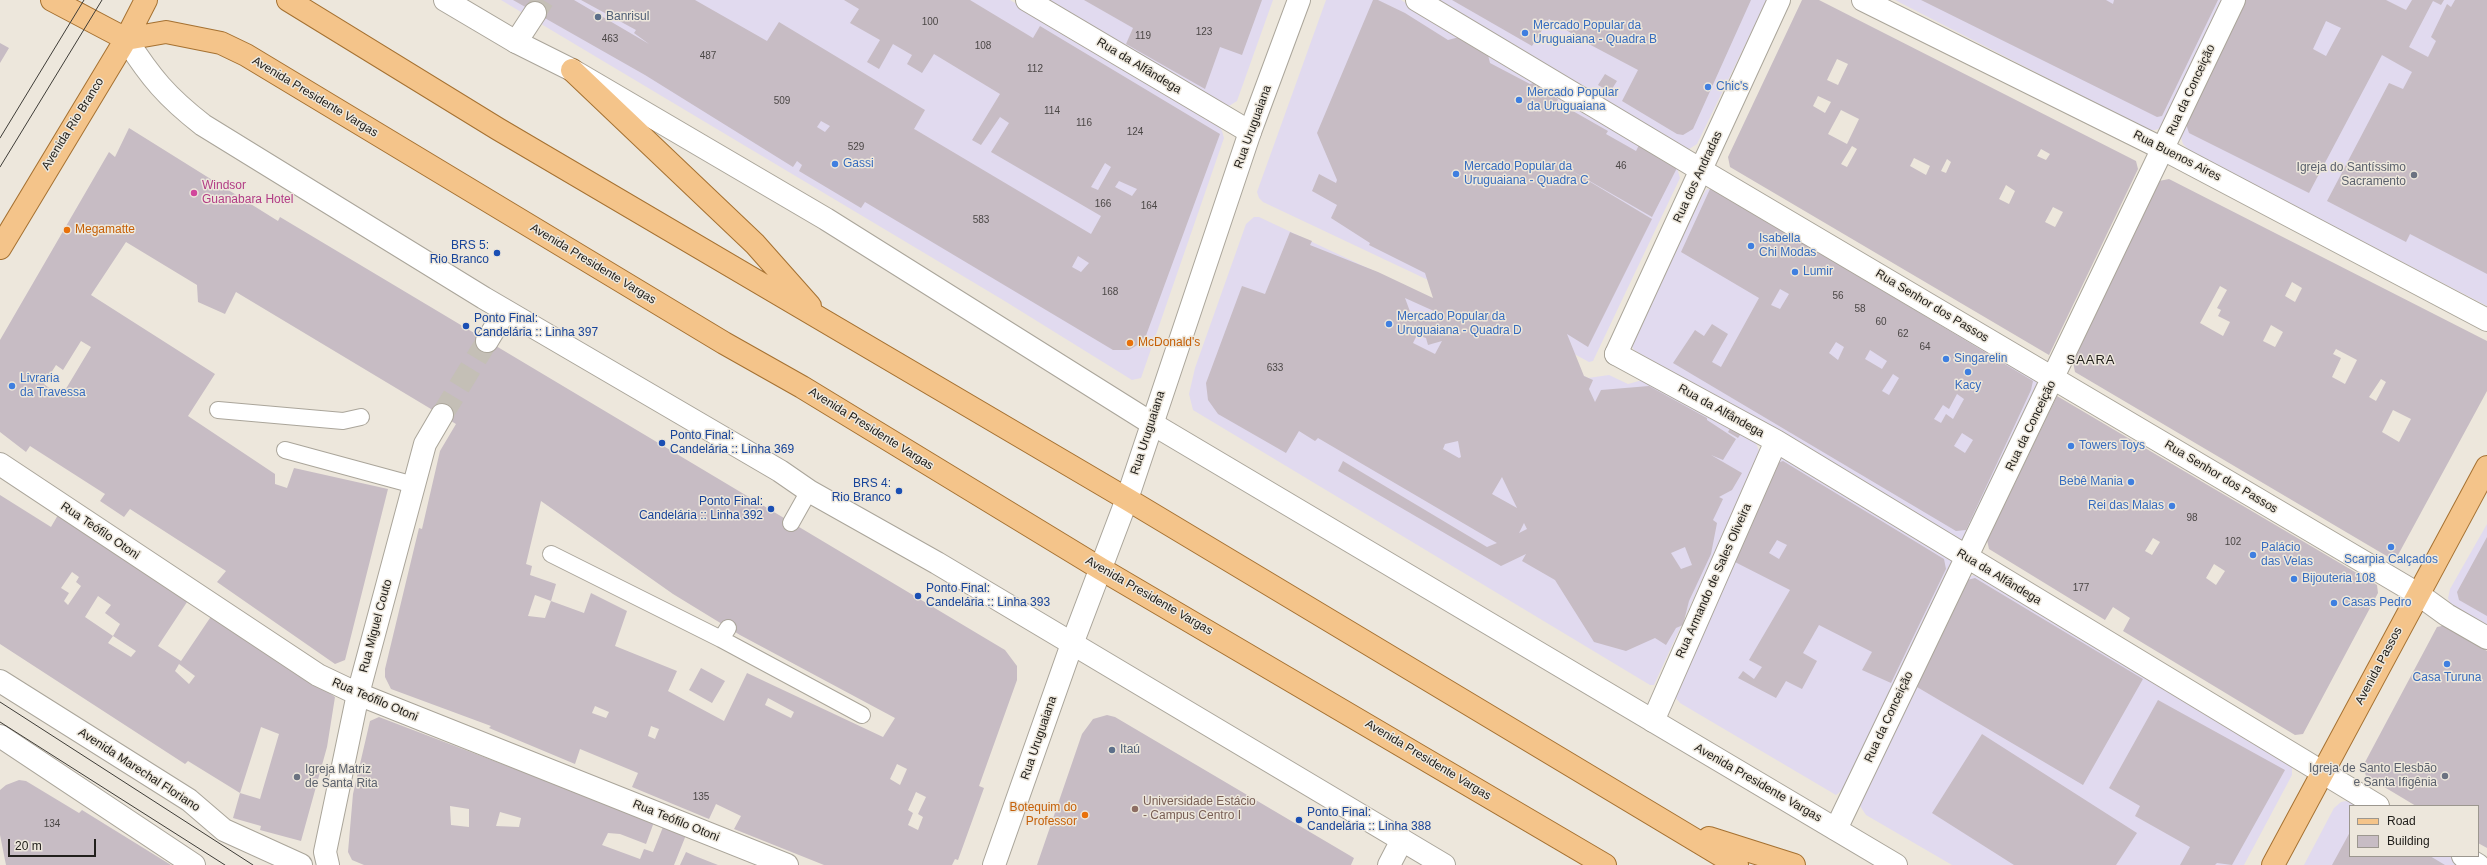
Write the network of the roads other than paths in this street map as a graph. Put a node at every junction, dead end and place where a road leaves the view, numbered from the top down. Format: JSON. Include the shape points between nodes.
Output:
{"nodes":[{"id":1,"x":52,"y":0,"type":"edge"},
{"id":2,"x":146,"y":0,"type":"edge"},
{"id":3,"x":288,"y":0,"type":"edge"},
{"id":4,"x":445,"y":0,"type":"edge"},
{"id":5,"x":1027,"y":0,"type":"edge"},
{"id":6,"x":1299,"y":0,"type":"edge"},
{"id":7,"x":1417,"y":0,"type":"edge"},
{"id":8,"x":1779,"y":0,"type":"edge"},
{"id":9,"x":1863,"y":0,"type":"edge"},
{"id":10,"x":2234,"y":0,"type":"edge"},
{"id":11,"x":535,"y":13,"type":"tunnel mouth"},
{"id":12,"x":126,"y":39,"type":"junction"},
{"id":13,"x":516,"y":42,"type":"junction"},
{"id":14,"x":572,"y":70,"type":"junction"},
{"id":15,"x":1250,"y":132,"type":"junction"},
{"id":16,"x":2163,"y":149,"type":"junction"},
{"id":17,"x":1701,"y":170,"type":"junction"},
{"id":18,"x":0,"y":248,"type":"edge"},
{"id":19,"x":505,"y":311,"type":"junction"},
{"id":20,"x":822,"y":318,"type":"junction"},
{"id":21,"x":2487,"y":320,"type":"edge"},
{"id":22,"x":487,"y":341,"type":"tunnel mouth"},
{"id":23,"x":1616,"y":354,"type":"joint"},
{"id":24,"x":2054,"y":378,"type":"junction"},
{"id":25,"x":218,"y":410,"type":"dead end"},
{"id":26,"x":442,"y":415,"type":"tunnel mouth"},
{"id":27,"x":362,"y":417,"type":"dead end"},
{"id":28,"x":1151,"y":424,"type":"junction"},
{"id":29,"x":1776,"y":441,"type":"junction"},
{"id":30,"x":285,"y":450,"type":"dead end"},
{"id":31,"x":0,"y":464,"type":"edge"},
{"id":32,"x":2487,"y":467,"type":"edge"},
{"id":33,"x":414,"y":485,"type":"junction"},
{"id":34,"x":809,"y":491,"type":"junction"},
{"id":35,"x":1127,"y":499,"type":"junction"},
{"id":36,"x":791,"y":523,"type":"dead end"},
{"id":37,"x":551,"y":554,"type":"dead end"},
{"id":38,"x":1967,"y":558,"type":"junction"},
{"id":39,"x":1101,"y":569,"type":"junction"},
{"id":40,"x":2418,"y":594,"type":"junction"},
{"id":41,"x":2487,"y":638,"type":"edge"},
{"id":42,"x":1072,"y":644,"type":"junction"},
{"id":43,"x":0,"y":682,"type":"edge"},
{"id":44,"x":358,"y":694,"type":"junction"},
{"id":45,"x":862,"y":715,"type":"dead end"},
{"id":46,"x":1653,"y":721,"type":"junction"},
{"id":47,"x":0,"y":736,"type":"edge"},
{"id":48,"x":2322,"y":772,"type":"junction"},
{"id":49,"x":2376,"y":805,"type":"edge"},
{"id":50,"x":1671,"y":826,"type":"junction"},
{"id":51,"x":1836,"y":829,"type":"junction"},
{"id":52,"x":1402,"y":840,"type":"junction"},
{"id":53,"x":2465,"y":857,"type":"edge"},
{"id":54,"x":194,"y":865,"type":"edge"},
{"id":55,"x":301,"y":865,"type":"edge"},
{"id":56,"x":328,"y":865,"type":"edge"},
{"id":57,"x":787,"y":865,"type":"edge"},
{"id":58,"x":994,"y":865,"type":"edge"},
{"id":59,"x":1389,"y":865,"type":"edge"},
{"id":60,"x":1444,"y":865,"type":"edge"},
{"id":61,"x":1606,"y":865,"type":"edge"},
{"id":62,"x":1737,"y":865,"type":"edge"},
{"id":63,"x":1794,"y":865,"type":"edge"},
{"id":64,"x":1896,"y":865,"type":"edge"},
{"id":65,"x":2273,"y":865,"type":"edge"},
{"id":66,"x":2478,"y":865,"type":"edge"}],
"edges":[{"from":1,"to":12,"type":"main road"},
{"from":2,"to":12,"type":"main road","name":"Avenida Rio Branco"},
{"from":3,"to":20,"type":"main road","via":[[498,129]]},
{"from":4,"to":13,"type":"street","name":"Avenida Presidente Vargas"},
{"from":5,"to":15,"type":"street","name":"Rua da Alfândega"},
{"from":6,"to":15,"type":"street","name":"Rua Uruguaiana"},
{"from":7,"to":17,"type":"street","name":"Rua Senhor dos Passos"},
{"from":8,"to":17,"type":"street","name":"Rua dos Andradas"},
{"from":9,"to":16,"type":"street","name":"Rua Buenos Aires"},
{"from":10,"to":16,"type":"street","name":"Rua da Conceição"},
{"from":11,"to":13,"type":"street"},
{"from":12,"to":18,"type":"main road","name":"Avenida Rio Branco"},
{"from":12,"to":19,"type":"street","via":[[146,71],[168,97],[203,125]]},
{"from":12,"to":39,"type":"main road","name":"Avenida Presidente Vargas","via":[[166,32],[221,43],[246,55],[724,343],[802,386]]},
{"from":13,"to":14,"type":"street","name":"Avenida Presidente Vargas"},
{"from":14,"to":20,"type":"main road","via":[[755,244]]},
{"from":14,"to":28,"type":"street","name":"Avenida Presidente Vargas","via":[[826,219]]},
{"from":15,"to":28,"type":"street","name":"Rua Uruguaiana"},
{"from":16,"to":21,"type":"street","name":"Rua Buenos Aires"},
{"from":16,"to":24,"type":"street","name":"Rua da Conceição"},
{"from":17,"to":23,"type":"street","name":"Rua dos Andradas"},
{"from":17,"to":24,"type":"street","name":"Rua Senhor dos Passos"},
{"from":19,"to":22,"type":"street"},
{"from":19,"to":34,"type":"street","via":[[780,471]]},
{"from":20,"to":35,"type":"main road"},
{"from":23,"to":29,"type":"street","name":"Rua da Alfândega"},
{"from":24,"to":38,"type":"street","name":"Rua da Conceição"},
{"from":24,"to":40,"type":"street","name":"Rua Senhor dos Passos"},
{"from":25,"to":27,"type":"lane","via":[[343,421]]},
{"from":26,"to":33,"type":"street","name":"Rua Miguel Couto","via":[[425,444]]},
{"from":28,"to":35,"type":"street","name":"Rua Uruguaiana"},
{"from":28,"to":46,"type":"street","name":"Avenida Presidente Vargas"},
{"from":29,"to":38,"type":"street","name":"Rua da Alfândega"},
{"from":29,"to":46,"type":"street","name":"Rua Armando de Sales Oliveira"},
{"from":30,"to":33,"type":"lane"},
{"from":31,"to":44,"type":"street","name":"Rua Teófilo Otoni","via":[[318,675]]},
{"from":32,"to":40,"type":"main road","name":"Avenida Passos"},
{"from":33,"to":44,"type":"street","name":"Rua Miguel Couto"},
{"from":34,"to":36,"type":"lane"},
{"from":34,"to":42,"type":"street"},
{"from":35,"to":39,"type":"street","name":"Rua Uruguaiana"},
{"from":35,"to":50,"type":"main road"},
{"from":37,"to":45,"type":"lane","via":[[725,634]]},
{"from":38,"to":48,"type":"street","name":"Rua da Alfândega"},
{"from":38,"to":51,"type":"street","name":"Rua da Conceição"},
{"from":39,"to":42,"type":"street","name":"Rua Uruguaiana"},
{"from":39,"to":61,"type":"main road","name":"Avenida Presidente Vargas"},
{"from":40,"to":41,"type":"street","name":"Rua Senhor dos Passos","via":[[2447,615]]},
{"from":40,"to":48,"type":"main road","name":"Avenida Passos"},
{"from":42,"to":52,"type":"street"},
{"from":42,"to":58,"type":"street","name":"Rua Uruguaiana"},
{"from":43,"to":55,"type":"street","name":"Avenida Marechal Floriano","via":[[189,800],[224,830]]},
{"from":44,"to":56,"type":"street","name":"Rua Miguel Couto","via":[[325,852]]},
{"from":44,"to":57,"type":"street","name":"Rua Teófilo Otoni"},
{"from":46,"to":51,"type":"street","name":"Avenida Presidente Vargas"},
{"from":47,"to":54,"type":"street"},
{"from":48,"to":49,"type":"street","name":"Rua da Alfândega"},
{"from":48,"to":65,"type":"main road","name":"Avenida Passos"},
{"from":50,"to":62,"type":"main road"},
{"from":50,"to":63,"type":"main road"},
{"from":51,"to":64,"type":"street","name":"Avenida Presidente Vargas"},
{"from":52,"to":59,"type":"street"},
{"from":52,"to":60,"type":"street"},
{"from":53,"to":66,"type":"street"}]}
